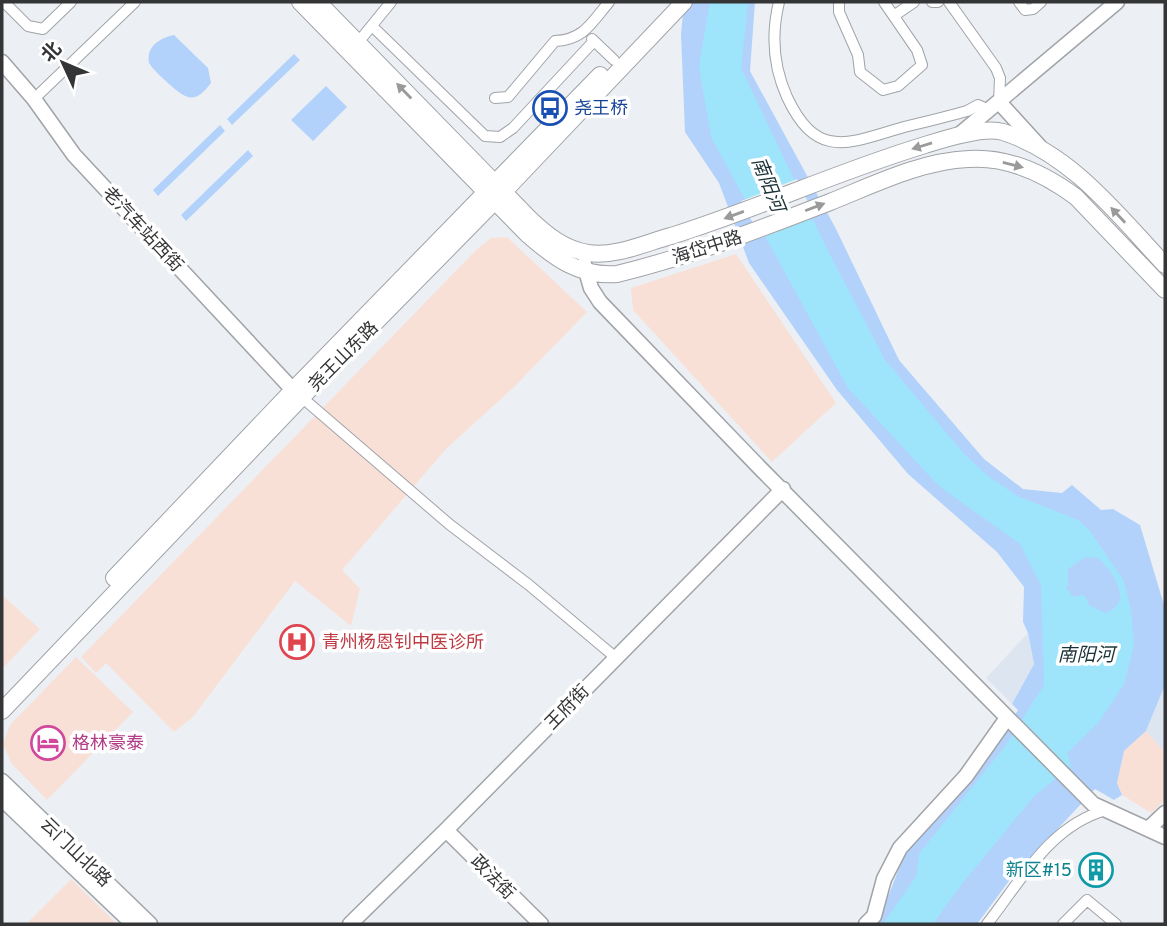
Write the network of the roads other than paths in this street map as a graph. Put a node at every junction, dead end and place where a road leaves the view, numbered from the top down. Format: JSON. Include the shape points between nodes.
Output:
{"nodes":[{"id":1,"x":4,"y":2,"type":"edge"},
{"id":2,"x":71,"y":2,"type":"edge"},
{"id":3,"x":116,"y":2,"type":"edge"},
{"id":4,"x":135,"y":2,"type":"edge"},
{"id":5,"x":300,"y":2,"type":"edge"},
{"id":6,"x":318,"y":2,"type":"edge"},
{"id":7,"x":391,"y":2,"type":"edge"},
{"id":8,"x":609,"y":2,"type":"edge"},
{"id":9,"x":669,"y":2,"type":"edge"},
{"id":10,"x":684,"y":2,"type":"edge"},
{"id":11,"x":779,"y":2,"type":"edge"},
{"id":12,"x":839,"y":2,"type":"edge"},
{"id":13,"x":884,"y":2,"type":"edge"},
{"id":14,"x":914,"y":2,"type":"edge"},
{"id":15,"x":949,"y":2,"type":"edge"},
{"id":16,"x":1018,"y":2,"type":"edge"},
{"id":17,"x":1041,"y":2,"type":"edge"},
{"id":18,"x":1117,"y":2,"type":"edge"},
{"id":19,"x":125,"y":11,"type":"junction"},
{"id":20,"x":895,"y":15,"type":"junction"},
{"id":21,"x":372,"y":26,"type":"junction"},
{"id":22,"x":584,"y":32,"type":"junction"},
{"id":23,"x":594,"y":41,"type":"junction"},
{"id":24,"x":352,"y":48,"type":"junction"},
{"id":25,"x":620,"y":59,"type":"junction"},
{"id":26,"x":2,"y":62,"type":"edge"},
{"id":27,"x":495,"y":98,"type":"dead end"},
{"id":28,"x":34,"y":99,"type":"junction"},
{"id":29,"x":994,"y":106,"type":"junction"},
{"id":30,"x":960,"y":134,"type":"junction"},
{"id":31,"x":1044,"y":150,"type":"junction"},
{"id":32,"x":494,"y":193,"type":"junction"},
{"id":33,"x":582,"y":251,"type":"junction"},
{"id":34,"x":1165,"y":265,"type":"edge"},
{"id":35,"x":586,"y":272,"type":"junction"},
{"id":36,"x":1165,"y":290,"type":"edge"},
{"id":37,"x":297,"y":394,"type":"junction"},
{"id":38,"x":783,"y":489,"type":"junction"},
{"id":39,"x":615,"y":657,"type":"junction"},
{"id":40,"x":2,"y":696,"type":"edge"},
{"id":41,"x":2,"y":711,"type":"edge"},
{"id":42,"x":1010,"y":721,"type":"junction"},
{"id":43,"x":2,"y":781,"type":"edge"},
{"id":44,"x":2,"y":799,"type":"edge"},
{"id":45,"x":1100,"y":807,"type":"junction"},
{"id":46,"x":1165,"y":813,"type":"edge"},
{"id":47,"x":1148,"y":828,"type":"junction"},
{"id":48,"x":446,"y":830,"type":"junction"},
{"id":49,"x":1165,"y":837,"type":"edge"},
{"id":50,"x":133,"y":924,"type":"edge"},
{"id":51,"x":150,"y":924,"type":"edge"},
{"id":52,"x":350,"y":924,"type":"edge"},
{"id":53,"x":541,"y":924,"type":"edge"},
{"id":54,"x":866,"y":924,"type":"edge"},
{"id":55,"x":987,"y":924,"type":"edge"},
{"id":56,"x":1063,"y":924,"type":"edge"},
{"id":57,"x":1116,"y":924,"type":"edge"}],
"edges":[{"from":1,"to":2,"type":"street","via":[[28,26],[43,29]]},
{"from":3,"to":19,"type":"street"},
{"from":4,"to":19,"type":"street"},
{"from":5,"to":24,"type":"main road","name":"海岱中路"},
{"from":6,"to":24,"type":"main road","name":"海岱中路"},
{"from":7,"to":21,"type":"street"},
{"from":8,"to":22,"type":"street"},
{"from":9,"to":25,"type":"main road","name":"尧王山东路"},
{"from":10,"to":25,"type":"main road","name":"尧王山东路"},
{"from":11,"to":29,"type":"street","via":[[773,43],[776,71],[796,116],[816,136],[834,143],[860,141],[978,105]]},
{"from":12,"to":20,"type":"street","via":[[838,12],[858,55],[860,72],[883,90],[898,86],[922,65]]},
{"from":13,"to":20,"type":"street"},
{"from":14,"to":20,"type":"street"},
{"from":15,"to":29,"type":"street","via":[[996,68],[1000,78]]},
{"from":16,"to":17,"type":"street","via":[[1025,10]]},
{"from":18,"to":29,"type":"street"},
{"from":19,"to":28,"type":"street"},
{"from":21,"to":23,"type":"street","via":[[485,136],[500,137],[513,128]]},
{"from":21,"to":24,"type":"street"},
{"from":22,"to":23,"type":"street"},
{"from":22,"to":27,"type":"street","via":[[555,41],[508,97]]},
{"from":23,"to":25,"type":"street"},
{"from":24,"to":32,"type":"main road","name":"海岱中路"},
{"from":25,"to":32,"type":"main road","name":"尧王山东路"},
{"from":26,"to":28,"type":"street","name":"老汽车站西街"},
{"from":28,"to":37,"type":"street","name":"老汽车站西街","via":[[74,155]]},
{"from":29,"to":30,"type":"street"},
{"from":29,"to":31,"type":"street"},
{"from":30,"to":31,"type":"main road","name":"海岱中路","via":[[1000,131]]},
{"from":30,"to":33,"type":"main road","name":"海岱中路","one_way":true,"via":[[708,224],[607,253]]},
{"from":34,"to":31,"type":"main road","name":"海岱中路","one_way":true,"via":[[1087,182]]},
{"from":32,"to":33,"type":"main road","name":"海岱中路","via":[[552,239]]},
{"from":32,"to":35,"type":"main road","name":"海岱中路","via":[[546,251]]},
{"from":32,"to":37,"type":"main road","name":"尧王山东路"},
{"from":33,"to":35,"type":"street"},
{"from":35,"to":36,"type":"main road","name":"海岱中路","one_way":true,"via":[[604,275],[635,270],[727,242],[898,175],[967,159],[1008,163],[1043,175],[1076,197]]},
{"from":35,"to":38,"type":"street","via":[[600,302]]},
{"from":37,"to":39,"type":"street"},
{"from":37,"to":40,"type":"main road","name":"尧王山东路"},
{"from":37,"to":41,"type":"main road","name":"尧王山东路"},
{"from":38,"to":39,"type":"street","name":"王府街"},
{"from":38,"to":42,"type":"street"},
{"from":39,"to":48,"type":"street","name":"王府街"},
{"from":42,"to":45,"type":"street"},
{"from":42,"to":54,"type":"street","via":[[967,776],[900,848],[884,879],[874,916]]},
{"from":43,"to":51,"type":"street","name":"云门山北路"},
{"from":44,"to":50,"type":"street","name":"云门山北路"},
{"from":45,"to":47,"type":"street"},
{"from":45,"to":55,"type":"street","via":[[1040,853]]},
{"from":46,"to":47,"type":"street"},
{"from":47,"to":49,"type":"street"},
{"from":48,"to":52,"type":"street","name":"王府街"},
{"from":48,"to":53,"type":"street","name":"政法街"},
{"from":56,"to":57,"type":"street","via":[[1087,900]]}]}
